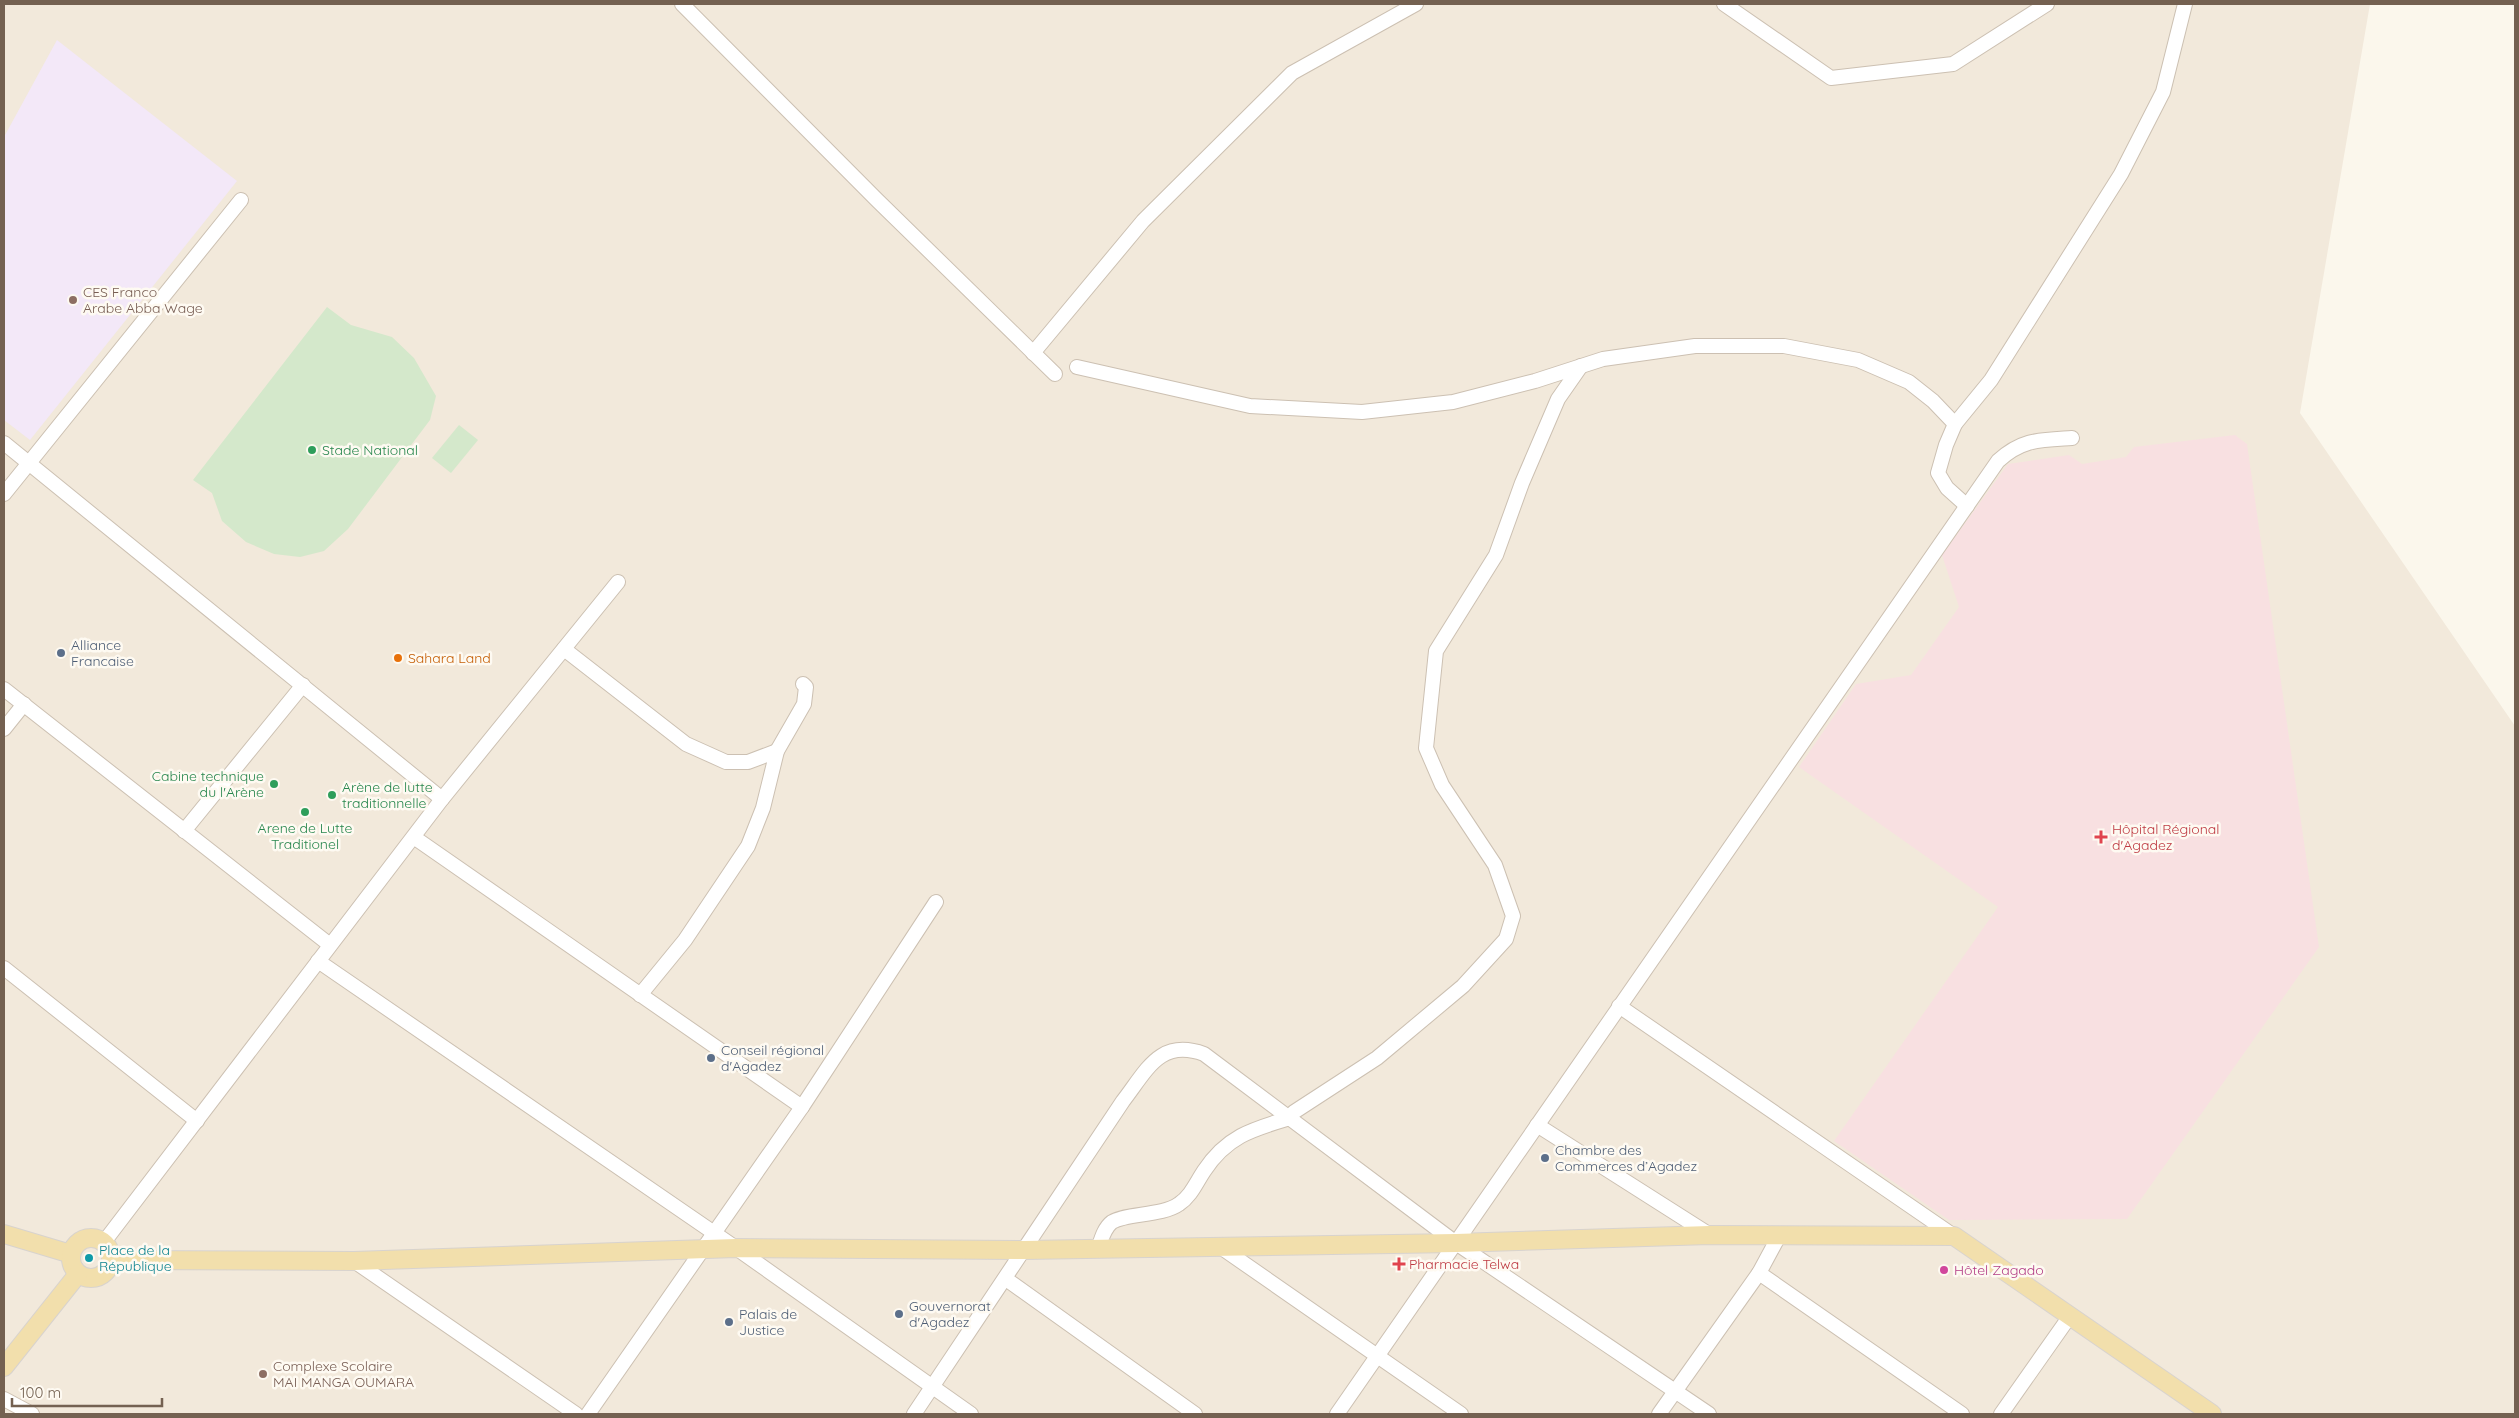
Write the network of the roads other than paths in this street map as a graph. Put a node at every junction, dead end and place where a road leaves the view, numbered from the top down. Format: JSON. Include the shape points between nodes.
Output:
{"nodes":[{"id":1,"x":682,"y":4,"type":"edge"},
{"id":2,"x":1416,"y":4,"type":"edge"},
{"id":3,"x":1724,"y":4,"type":"edge"},
{"id":4,"x":2047,"y":4,"type":"edge"},
{"id":5,"x":2185,"y":4,"type":"edge"},
{"id":6,"x":240,"y":200,"type":"dead end"},
{"id":7,"x":1033,"y":353,"type":"junction"},
{"id":8,"x":1580,"y":366,"type":"junction"},
{"id":9,"x":1077,"y":367,"type":"dead end"},
{"id":10,"x":1054,"y":374,"type":"dead end"},
{"id":11,"x":1955,"y":424,"type":"junction"},
{"id":12,"x":2072,"y":438,"type":"dead end"},
{"id":13,"x":4,"y":443,"type":"edge"},
{"id":14,"x":29,"y":463,"type":"junction"},
{"id":15,"x":4,"y":494,"type":"edge"},
{"id":16,"x":1966,"y":506,"type":"junction"},
{"id":17,"x":618,"y":582,"type":"dead end"},
{"id":18,"x":564,"y":649,"type":"junction"},
{"id":19,"x":803,"y":684,"type":"dead end"},
{"id":20,"x":303,"y":686,"type":"junction"},
{"id":21,"x":4,"y":688,"type":"edge"},
{"id":22,"x":24,"y":704,"type":"junction"},
{"id":23,"x":4,"y":729,"type":"edge"},
{"id":24,"x":777,"y":751,"type":"junction"},
{"id":25,"x":442,"y":799,"type":"junction"},
{"id":26,"x":184,"y":831,"type":"junction"},
{"id":27,"x":415,"y":838,"type":"junction"},
{"id":28,"x":936,"y":902,"type":"dead end"},
{"id":29,"x":330,"y":945,"type":"junction"},
{"id":30,"x":318,"y":961,"type":"junction"},
{"id":31,"x":4,"y":968,"type":"edge"},
{"id":32,"x":640,"y":995,"type":"junction"},
{"id":33,"x":1619,"y":1006,"type":"junction"},
{"id":34,"x":802,"y":1107,"type":"junction"},
{"id":35,"x":1290,"y":1118,"type":"junction"},
{"id":36,"x":196,"y":1121,"type":"junction"},
{"id":37,"x":1537,"y":1126,"type":"junction"},
{"id":38,"x":4,"y":1234,"type":"edge"},
{"id":39,"x":1710,"y":1235,"type":"junction"},
{"id":40,"x":1779,"y":1236,"type":"junction"},
{"id":41,"x":1954,"y":1236,"type":"junction"},
{"id":42,"x":104,"y":1242,"type":"junction"},
{"id":43,"x":709,"y":1242,"type":"junction"},
{"id":44,"x":1456,"y":1243,"type":"junction"},
{"id":45,"x":1218,"y":1246,"type":"junction"},
{"id":46,"x":736,"y":1248,"type":"junction"},
{"id":47,"x":1098,"y":1249,"type":"junction"},
{"id":48,"x":1024,"y":1250,"type":"junction"},
{"id":49,"x":71,"y":1254,"type":"junction"},
{"id":50,"x":112,"y":1260,"type":"junction"},
{"id":51,"x":354,"y":1261,"type":"junction"},
{"id":52,"x":1759,"y":1273,"type":"junction"},
{"id":53,"x":78,"y":1274,"type":"junction"},
{"id":54,"x":1006,"y":1279,"type":"junction"},
{"id":55,"x":2070,"y":1316,"type":"junction"},
{"id":56,"x":1378,"y":1357,"type":"junction"},
{"id":57,"x":4,"y":1367,"type":"edge"},
{"id":58,"x":933,"y":1387,"type":"junction"},
{"id":59,"x":1675,"y":1391,"type":"junction"},
{"id":60,"x":4,"y":1399,"type":"edge"},
{"id":61,"x":32,"y":1414,"type":"edge"},
{"id":62,"x":576,"y":1414,"type":"edge"},
{"id":63,"x":588,"y":1414,"type":"edge"},
{"id":64,"x":914,"y":1414,"type":"edge"},
{"id":65,"x":971,"y":1414,"type":"edge"},
{"id":66,"x":1195,"y":1414,"type":"edge"},
{"id":67,"x":1337,"y":1414,"type":"edge"},
{"id":68,"x":1461,"y":1414,"type":"edge"},
{"id":69,"x":1659,"y":1414,"type":"edge"},
{"id":70,"x":1709,"y":1414,"type":"edge"},
{"id":71,"x":1962,"y":1414,"type":"edge"},
{"id":72,"x":2001,"y":1414,"type":"edge"},
{"id":73,"x":2212,"y":1414,"type":"edge"}],
"edges":[{"from":1,"to":7,"type":"street"},
{"from":2,"to":7,"type":"street","via":[[1292,73],[1143,221]]},
{"from":3,"to":4,"type":"street","via":[[1832,78],[1954,64]]},
{"from":5,"to":11,"type":"street","via":[[2163,92],[2121,174],[1991,380]]},
{"from":6,"to":14,"type":"street"},
{"from":7,"to":10,"type":"street"},
{"from":8,"to":9,"type":"street","via":[[1453,402],[1362,412],[1250,406]]},
{"from":8,"to":11,"type":"street","via":[[1603,359],[1695,346],[1784,346],[1858,360],[1909,382],[1933,400]]},
{"from":8,"to":35,"type":"street","via":[[1558,399],[1496,555],[1436,651],[1426,748],[1442,785],[1495,865],[1513,916],[1506,940],[1463,986],[1377,1058],[1294,1112]]},
{"from":11,"to":16,"type":"street","via":[[1938,473],[1947,488]]},
{"from":12,"to":16,"type":"street","via":[[2032,441],[2012,448],[1998,461]]},
{"from":13,"to":14,"type":"street"},
{"from":14,"to":15,"type":"street"},
{"from":14,"to":20,"type":"street"},
{"from":16,"to":33,"type":"street"},
{"from":17,"to":18,"type":"street"},
{"from":18,"to":24,"type":"street","via":[[686,744],[726,762],[748,762]]},
{"from":18,"to":25,"type":"street"},
{"from":19,"to":24,"type":"street","via":[[806,687],[804,704]]},
{"from":20,"to":25,"type":"street"},
{"from":20,"to":26,"type":"street"},
{"from":21,"to":22,"type":"street"},
{"from":22,"to":23,"type":"street"},
{"from":22,"to":26,"type":"street"},
{"from":24,"to":32,"type":"street","via":[[763,808],[748,846],[685,940]]},
{"from":25,"to":27,"type":"street"},
{"from":26,"to":29,"type":"street"},
{"from":27,"to":29,"type":"street"},
{"from":27,"to":32,"type":"street"},
{"from":28,"to":34,"type":"street"},
{"from":29,"to":30,"type":"street"},
{"from":30,"to":36,"type":"street"},
{"from":30,"to":43,"type":"street"},
{"from":31,"to":36,"type":"street"},
{"from":32,"to":34,"type":"street"},
{"from":33,"to":37,"type":"street"},
{"from":33,"to":41,"type":"street"},
{"from":34,"to":43,"type":"street"},
{"from":35,"to":44,"type":"street"},
{"from":35,"to":47,"type":"street","via":[[1240,1135],[1225,1145],[1205,1169],[1190,1195],[1170,1209],[1113,1222],[1104,1232]]},
{"from":35,"to":48,"type":"street","via":[[1204,1054],[1173,1049],[1156,1058],[1123,1101]]},
{"from":36,"to":42,"type":"street"},
{"from":37,"to":39,"type":"street"},
{"from":37,"to":44,"type":"street"},
{"from":38,"to":49,"type":"main road"},
{"from":39,"to":40,"type":"main road"},
{"from":39,"to":44,"type":"main road"},
{"from":40,"to":41,"type":"main road"},
{"from":40,"to":52,"type":"street"},
{"from":41,"to":55,"type":"main road"},
{"from":42,"to":49,"type":"main road","via":[[96,1238],[80,1240]]},
{"from":42,"to":50,"type":"main road"},
{"from":43,"to":46,"type":"main road"},
{"from":43,"to":51,"type":"main road"},
{"from":43,"to":63,"type":"street"},
{"from":44,"to":45,"type":"main road"},
{"from":44,"to":56,"type":"street"},
{"from":44,"to":59,"type":"street"},
{"from":45,"to":47,"type":"main road"},
{"from":45,"to":56,"type":"street"},
{"from":46,"to":48,"type":"main road"},
{"from":46,"to":58,"type":"street"},
{"from":47,"to":48,"type":"main road"},
{"from":48,"to":54,"type":"street"},
{"from":49,"to":53,"type":"main road"},
{"from":50,"to":51,"type":"main road"},
{"from":50,"to":53,"type":"main road","via":[[103,1274],[95,1278]]},
{"from":51,"to":62,"type":"street"},
{"from":52,"to":59,"type":"street"},
{"from":52,"to":71,"type":"street"},
{"from":53,"to":57,"type":"main road"},
{"from":54,"to":58,"type":"street"},
{"from":54,"to":66,"type":"street"},
{"from":55,"to":72,"type":"street"},
{"from":55,"to":73,"type":"main road"},
{"from":56,"to":67,"type":"street"},
{"from":56,"to":68,"type":"street"},
{"from":58,"to":64,"type":"street"},
{"from":58,"to":65,"type":"street"},
{"from":59,"to":69,"type":"street"},
{"from":59,"to":70,"type":"street"},
{"from":60,"to":61,"type":"street"}]}
